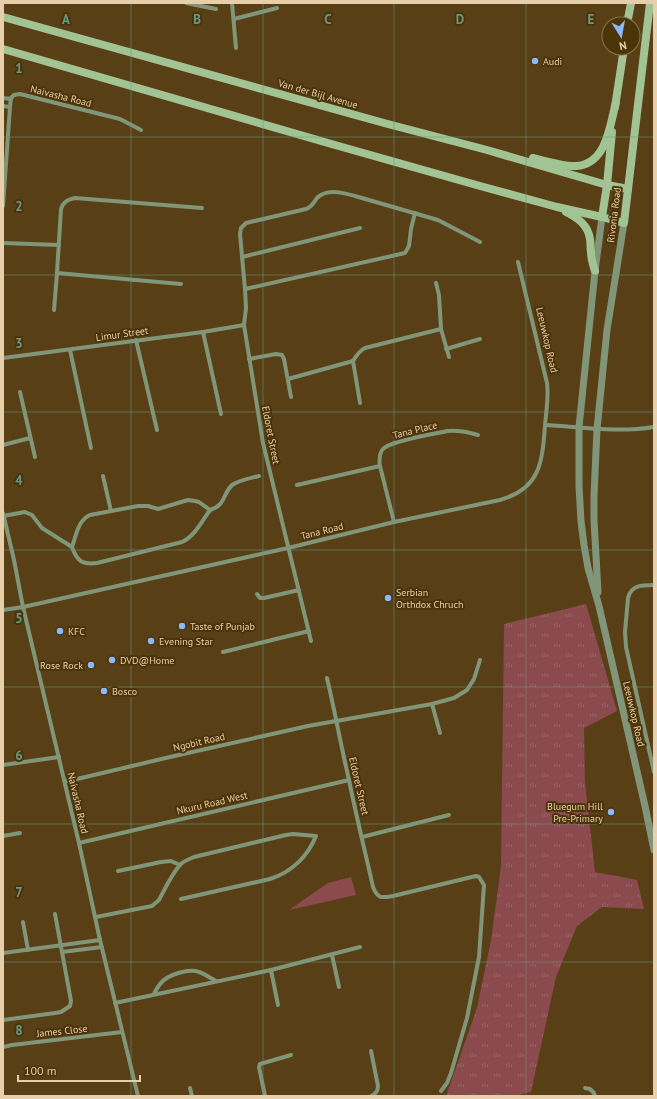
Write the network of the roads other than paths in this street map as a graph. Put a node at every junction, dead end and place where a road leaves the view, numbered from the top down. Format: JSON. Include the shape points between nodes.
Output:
{"nodes":[{"id":1,"x":186,"y":3,"type":"edge"},
{"id":2,"x":232,"y":3,"type":"edge"},
{"id":3,"x":630,"y":3,"type":"edge"},
{"id":4,"x":650,"y":3,"type":"edge"},
{"id":5,"x":277,"y":8,"type":"dead end"},
{"id":6,"x":216,"y":9,"type":"dead end"},
{"id":7,"x":3,"y":16,"type":"edge"},
{"id":8,"x":628,"y":16,"type":"edge"},
{"id":9,"x":234,"y":19,"type":"junction"},
{"id":10,"x":236,"y":48,"type":"dead end"},
{"id":11,"x":3,"y":49,"type":"edge"},
{"id":12,"x":623,"y":56,"type":"edge"},
{"id":13,"x":3,"y":98,"type":"edge"},
{"id":14,"x":11,"y":99,"type":"junction"},
{"id":15,"x":616,"y":102,"type":"junction"},
{"id":16,"x":3,"y":106,"type":"edge"},
{"id":17,"x":10,"y":107,"type":"junction"},
{"id":18,"x":141,"y":130,"type":"dead end"},
{"id":19,"x":5,"y":139,"type":"edge"},
{"id":20,"x":487,"y":150,"type":"junction"},
{"id":21,"x":607,"y":185,"type":"junction"},
{"id":22,"x":628,"y":189,"type":"junction"},
{"id":23,"x":3,"y":206,"type":"edge"},
{"id":24,"x":557,"y":207,"type":"junction"},
{"id":25,"x":202,"y":208,"type":"dead end"},
{"id":26,"x":415,"y":213,"type":"junction"},
{"id":27,"x":602,"y":217,"type":"junction"},
{"id":28,"x":624,"y":223,"type":"junction"},
{"id":29,"x":360,"y":228,"type":"dead end"},
{"id":30,"x":480,"y":242,"type":"dead end"},
{"id":31,"x":3,"y":243,"type":"edge"},
{"id":32,"x":58,"y":245,"type":"junction"},
{"id":33,"x":242,"y":257,"type":"junction"},
{"id":34,"x":518,"y":262,"type":"dead end"},
{"id":35,"x":594,"y":271,"type":"junction"},
{"id":36,"x":57,"y":273,"type":"junction"},
{"id":37,"x":436,"y":283,"type":"dead end"},
{"id":38,"x":181,"y":284,"type":"dead end"},
{"id":39,"x":245,"y":290,"type":"junction"},
{"id":40,"x":54,"y":310,"type":"dead end"},
{"id":41,"x":244,"y":325,"type":"junction"},
{"id":42,"x":441,"y":329,"type":"junction"},
{"id":43,"x":203,"y":332,"type":"junction"},
{"id":44,"x":480,"y":339,"type":"dead end"},
{"id":45,"x":136,"y":340,"type":"junction"},
{"id":46,"x":446,"y":349,"type":"junction"},
{"id":47,"x":70,"y":350,"type":"junction"},
{"id":48,"x":449,"y":357,"type":"dead end"},
{"id":49,"x":3,"y":358,"type":"edge"},
{"id":50,"x":249,"y":359,"type":"junction"},
{"id":51,"x":353,"y":361,"type":"junction"},
{"id":52,"x":288,"y":379,"type":"junction"},
{"id":53,"x":20,"y":392,"type":"dead end"},
{"id":54,"x":291,"y":397,"type":"dead end"},
{"id":55,"x":360,"y":403,"type":"dead end"},
{"id":56,"x":221,"y":414,"type":"dead end"},
{"id":57,"x":545,"y":425,"type":"junction"},
{"id":58,"x":579,"y":427,"type":"junction"},
{"id":59,"x":654,"y":427,"type":"edge"},
{"id":60,"x":598,"y":429,"type":"junction"},
{"id":61,"x":156,"y":430,"type":"dead end"},
{"id":62,"x":478,"y":435,"type":"dead end"},
{"id":63,"x":30,"y":438,"type":"junction"},
{"id":64,"x":3,"y":445,"type":"edge"},
{"id":65,"x":91,"y":448,"type":"dead end"},
{"id":66,"x":35,"y":457,"type":"dead end"},
{"id":67,"x":380,"y":466,"type":"junction"},
{"id":68,"x":103,"y":476,"type":"dead end"},
{"id":69,"x":259,"y":476,"type":"dead end"},
{"id":70,"x":297,"y":485,"type":"dead end"},
{"id":71,"x":210,"y":510,"type":"junction"},
{"id":72,"x":111,"y":511,"type":"junction"},
{"id":73,"x":3,"y":515,"type":"edge"},
{"id":74,"x":394,"y":522,"type":"junction"},
{"id":75,"x":72,"y":547,"type":"junction"},
{"id":76,"x":288,"y":548,"type":"junction"},
{"id":77,"x":654,"y":585,"type":"edge"},
{"id":78,"x":299,"y":590,"type":"junction"},
{"id":79,"x":257,"y":594,"type":"dead end"},
{"id":80,"x":23,"y":606,"type":"junction"},
{"id":81,"x":599,"y":606,"type":"junction"},
{"id":82,"x":3,"y":610,"type":"edge"},
{"id":83,"x":309,"y":631,"type":"junction"},
{"id":84,"x":311,"y":641,"type":"dead end"},
{"id":85,"x":223,"y":652,"type":"dead end"},
{"id":86,"x":480,"y":660,"type":"dead end"},
{"id":87,"x":327,"y":678,"type":"dead end"},
{"id":88,"x":432,"y":704,"type":"junction"},
{"id":89,"x":337,"y":721,"type":"junction"},
{"id":90,"x":440,"y":733,"type":"dead end"},
{"id":91,"x":59,"y":757,"type":"junction"},
{"id":92,"x":3,"y":765,"type":"edge"},
{"id":93,"x":654,"y":772,"type":"edge"},
{"id":94,"x":349,"y":780,"type":"junction"},
{"id":95,"x":65,"y":781,"type":"junction"},
{"id":96,"x":449,"y":815,"type":"dead end"},
{"id":97,"x":20,"y":833,"type":"dead end"},
{"id":98,"x":3,"y":836,"type":"edge"},
{"id":99,"x":362,"y":837,"type":"junction"},
{"id":100,"x":79,"y":843,"type":"junction"},
{"id":101,"x":654,"y":850,"type":"edge"},
{"id":102,"x":180,"y":865,"type":"junction"},
{"id":103,"x":118,"y":871,"type":"dead end"},
{"id":104,"x":181,"y":899,"type":"dead end"},
{"id":105,"x":55,"y":914,"type":"dead end"},
{"id":106,"x":96,"y":918,"type":"junction"},
{"id":107,"x":23,"y":922,"type":"dead end"},
{"id":108,"x":100,"y":940,"type":"junction"},
{"id":109,"x":60,"y":945,"type":"junction"},
{"id":110,"x":102,"y":947,"type":"junction"},
{"id":111,"x":360,"y":947,"type":"dead end"},
{"id":112,"x":28,"y":950,"type":"junction"},
{"id":113,"x":62,"y":952,"type":"junction"},
{"id":114,"x":3,"y":953,"type":"edge"},
{"id":115,"x":332,"y":955,"type":"junction"},
{"id":116,"x":271,"y":970,"type":"junction"},
{"id":117,"x":216,"y":981,"type":"junction"},
{"id":118,"x":339,"y":987,"type":"dead end"},
{"id":119,"x":154,"y":994,"type":"junction"},
{"id":120,"x":115,"y":1003,"type":"junction"},
{"id":121,"x":278,"y":1005,"type":"dead end"},
{"id":122,"x":3,"y":1020,"type":"edge"},
{"id":123,"x":122,"y":1032,"type":"junction"},
{"id":124,"x":3,"y":1047,"type":"edge"},
{"id":125,"x":371,"y":1051,"type":"dead end"},
{"id":126,"x":291,"y":1056,"type":"dead end"},
{"id":127,"x":190,"y":1088,"type":"dead end"},
{"id":128,"x":585,"y":1088,"type":"dead end"},
{"id":129,"x":441,"y":1091,"type":"dead end"},
{"id":130,"x":138,"y":1096,"type":"edge"},
{"id":131,"x":192,"y":1096,"type":"edge"},
{"id":132,"x":266,"y":1096,"type":"edge"},
{"id":133,"x":371,"y":1096,"type":"edge"},
{"id":134,"x":595,"y":1096,"type":"edge"}],
"edges":[{"from":1,"to":6,"type":"street"},
{"from":2,"to":9,"type":"street"},
{"from":3,"to":8,"type":"main road"},
{"from":4,"to":22,"type":"main road","name":"Rivonia Road"},
{"from":5,"to":9,"type":"street"},
{"from":7,"to":20,"type":"main road","name":"Van der Bijl Avenue"},
{"from":9,"to":10,"type":"street"},
{"from":11,"to":24,"type":"main road"},
{"from":12,"to":15,"type":"main road","name":"Rivonia Road"},
{"from":13,"to":14,"type":"street","name":"Naivasha Road"},
{"from":14,"to":17,"type":"street"},
{"from":14,"to":18,"type":"street","name":"Naivasha Road","via":[[14,95],[20,94],[120,119]]},
{"from":15,"to":20,"type":"main road","via":[[604,147],[595,159],[583,165],[570,166]]},
{"from":15,"to":21,"type":"main road","name":"Rivonia Road"},
{"from":16,"to":17,"type":"street"},
{"from":17,"to":19,"type":"street"},
{"from":19,"to":23,"type":"street"},
{"from":20,"to":21,"type":"main road","name":"Van der Bijl Avenue"},
{"from":21,"to":22,"type":"main road","name":"Van der Bijl Avenue"},
{"from":21,"to":27,"type":"main road","name":"Rivonia Road"},
{"from":22,"to":28,"type":"main road","name":"Rivonia Road"},
{"from":24,"to":27,"type":"main road"},
{"from":24,"to":35,"type":"main road","via":[[580,220],[585,226],[589,234]]},
{"from":25,"to":32,"type":"street","via":[[75,198],[67,200],[61,209]]},
{"from":26,"to":30,"type":"street","via":[[438,220]]},
{"from":26,"to":33,"type":"street","name":"Eldoret Street","via":[[342,193],[322,194],[306,209],[243,225],[240,231]]},
{"from":26,"to":39,"type":"street","via":[[409,246],[405,252]]},
{"from":27,"to":28,"type":"main road"},
{"from":27,"to":35,"type":"street","name":"Rivonia Road"},
{"from":28,"to":60,"type":"street","name":"Rivonia Road","via":[[607,330]]},
{"from":29,"to":33,"type":"street"},
{"from":31,"to":32,"type":"street"},
{"from":32,"to":36,"type":"street"},
{"from":33,"to":39,"type":"street","name":"Eldoret Street"},
{"from":34,"to":57,"type":"street","name":"Leeuwkop Road","via":[[547,383]]},
{"from":35,"to":58,"type":"street","name":"Rivonia Road"},
{"from":36,"to":38,"type":"street"},
{"from":36,"to":40,"type":"street"},
{"from":37,"to":42,"type":"street"},
{"from":39,"to":41,"type":"street","name":"Eldoret Street"},
{"from":41,"to":43,"type":"street","name":"Limur Street"},
{"from":41,"to":50,"type":"street","name":"Eldoret Street"},
{"from":42,"to":46,"type":"street"},
{"from":42,"to":51,"type":"street","via":[[365,348]]},
{"from":43,"to":45,"type":"street","name":"Limur Street"},
{"from":43,"to":56,"type":"street"},
{"from":44,"to":46,"type":"street"},
{"from":45,"to":47,"type":"street","name":"Limur Street"},
{"from":45,"to":61,"type":"street"},
{"from":46,"to":48,"type":"street"},
{"from":47,"to":49,"type":"street","name":"Limur Street"},
{"from":47,"to":65,"type":"street"},
{"from":50,"to":52,"type":"street","via":[[282,355]]},
{"from":50,"to":76,"type":"street","name":"Eldoret Street","via":[[263,443]]},
{"from":51,"to":52,"type":"street"},
{"from":51,"to":55,"type":"street"},
{"from":52,"to":54,"type":"street"},
{"from":53,"to":63,"type":"street"},
{"from":57,"to":58,"type":"street"},
{"from":57,"to":74,"type":"street","name":"Tana Road","via":[[540,464],[529,485],[520,492],[500,500]]},
{"from":58,"to":60,"type":"street"},
{"from":58,"to":81,"type":"street","name":"Leeuwkop Road","via":[[579,486],[584,545]]},
{"from":59,"to":60,"type":"street","via":[[629,430]]},
{"from":60,"to":81,"type":"street","name":"Leeuwkop Road","via":[[594,520]]},
{"from":62,"to":67,"type":"street","name":"Tana Place","via":[[456,430],[395,442],[382,451],[379,458]]},
{"from":63,"to":64,"type":"street"},
{"from":63,"to":66,"type":"street"},
{"from":67,"to":70,"type":"street"},
{"from":67,"to":74,"type":"street","name":"Tana Place"},
{"from":68,"to":72,"type":"street"},
{"from":69,"to":71,"type":"street","via":[[233,484],[218,507]]},
{"from":71,"to":72,"type":"street","via":[[199,502],[188,500],[158,509],[138,506]]},
{"from":71,"to":75,"type":"street","via":[[192,535],[182,542],[90,564],[81,561]]},
{"from":72,"to":75,"type":"street","via":[[90,515],[84,519]]},
{"from":73,"to":75,"type":"street","via":[[25,512],[32,515],[42,528]]},
{"from":73,"to":80,"type":"street","name":"Naivasha Road"},
{"from":74,"to":76,"type":"street","name":"Tana Road"},
{"from":76,"to":78,"type":"street","name":"Eldoret Street"},
{"from":76,"to":80,"type":"street","name":"Tana Road"},
{"from":77,"to":93,"type":"street","via":[[637,586],[630,592],[625,640]]},
{"from":78,"to":79,"type":"street","via":[[264,598]]},
{"from":78,"to":83,"type":"street","name":"Eldoret Street"},
{"from":80,"to":82,"type":"street","name":"Tana Road"},
{"from":80,"to":91,"type":"street","name":"Naivasha Road"},
{"from":81,"to":101,"type":"street","name":"Leeuwkop Road"},
{"from":83,"to":84,"type":"street","name":"Eldoret Street"},
{"from":83,"to":85,"type":"street"},
{"from":86,"to":88,"type":"street","name":"Ngobit Road","via":[[474,679],[467,690],[454,698]]},
{"from":87,"to":89,"type":"street","name":"Eldoret Street"},
{"from":88,"to":89,"type":"street","name":"Ngobit Road"},
{"from":88,"to":90,"type":"street"},
{"from":89,"to":94,"type":"street","name":"Eldoret Street"},
{"from":89,"to":95,"type":"street","name":"Ngobit Road"},
{"from":91,"to":92,"type":"street"},
{"from":91,"to":95,"type":"street","name":"Naivasha Road"},
{"from":94,"to":99,"type":"street","name":"Eldoret Street"},
{"from":94,"to":100,"type":"street","name":"Nkuru Road West"},
{"from":95,"to":100,"type":"street","name":"Naivasha Road"},
{"from":96,"to":99,"type":"street"},
{"from":97,"to":98,"type":"street"},
{"from":99,"to":129,"type":"street","name":"Eldoret Street","via":[[373,887],[378,896],[393,896],[476,876],[484,885],[479,957],[467,1018],[451,1073]]},
{"from":100,"to":106,"type":"street","name":"Naivasha Road"},
{"from":102,"to":103,"type":"street","via":[[171,861]]},
{"from":102,"to":104,"type":"street","via":[[194,857],[277,837],[293,834],[316,836],[297,864],[280,876]]},
{"from":102,"to":106,"type":"street","via":[[155,904]]},
{"from":105,"to":109,"type":"street","name":"James Close"},
{"from":106,"to":108,"type":"street","name":"Naivasha Road"},
{"from":107,"to":112,"type":"street"},
{"from":108,"to":109,"type":"street"},
{"from":108,"to":110,"type":"street","name":"Naivasha Road"},
{"from":109,"to":112,"type":"street"},
{"from":109,"to":113,"type":"street","name":"James Close"},
{"from":110,"to":113,"type":"street"},
{"from":110,"to":120,"type":"street","name":"Naivasha Road"},
{"from":111,"to":115,"type":"street"},
{"from":112,"to":114,"type":"street"},
{"from":113,"to":122,"type":"street","name":"James Close","via":[[70,1006],[61,1012]]},
{"from":115,"to":116,"type":"street"},
{"from":115,"to":118,"type":"street"},
{"from":116,"to":117,"type":"street"},
{"from":116,"to":121,"type":"street"},
{"from":117,"to":119,"type":"street"},
{"from":117,"to":119,"type":"street","via":[[198,971],[189,971],[165,979]]},
{"from":119,"to":120,"type":"street"},
{"from":120,"to":123,"type":"street","name":"Naivasha Road"},
{"from":123,"to":124,"type":"street","name":"James Close"},
{"from":123,"to":130,"type":"street","name":"Naivasha Road"},
{"from":125,"to":133,"type":"street","via":[[378,1086],[376,1093]]},
{"from":126,"to":132,"type":"street","via":[[260,1064]]},
{"from":127,"to":131,"type":"street"},
{"from":128,"to":134,"type":"street","via":[[593,1091]]}]}
